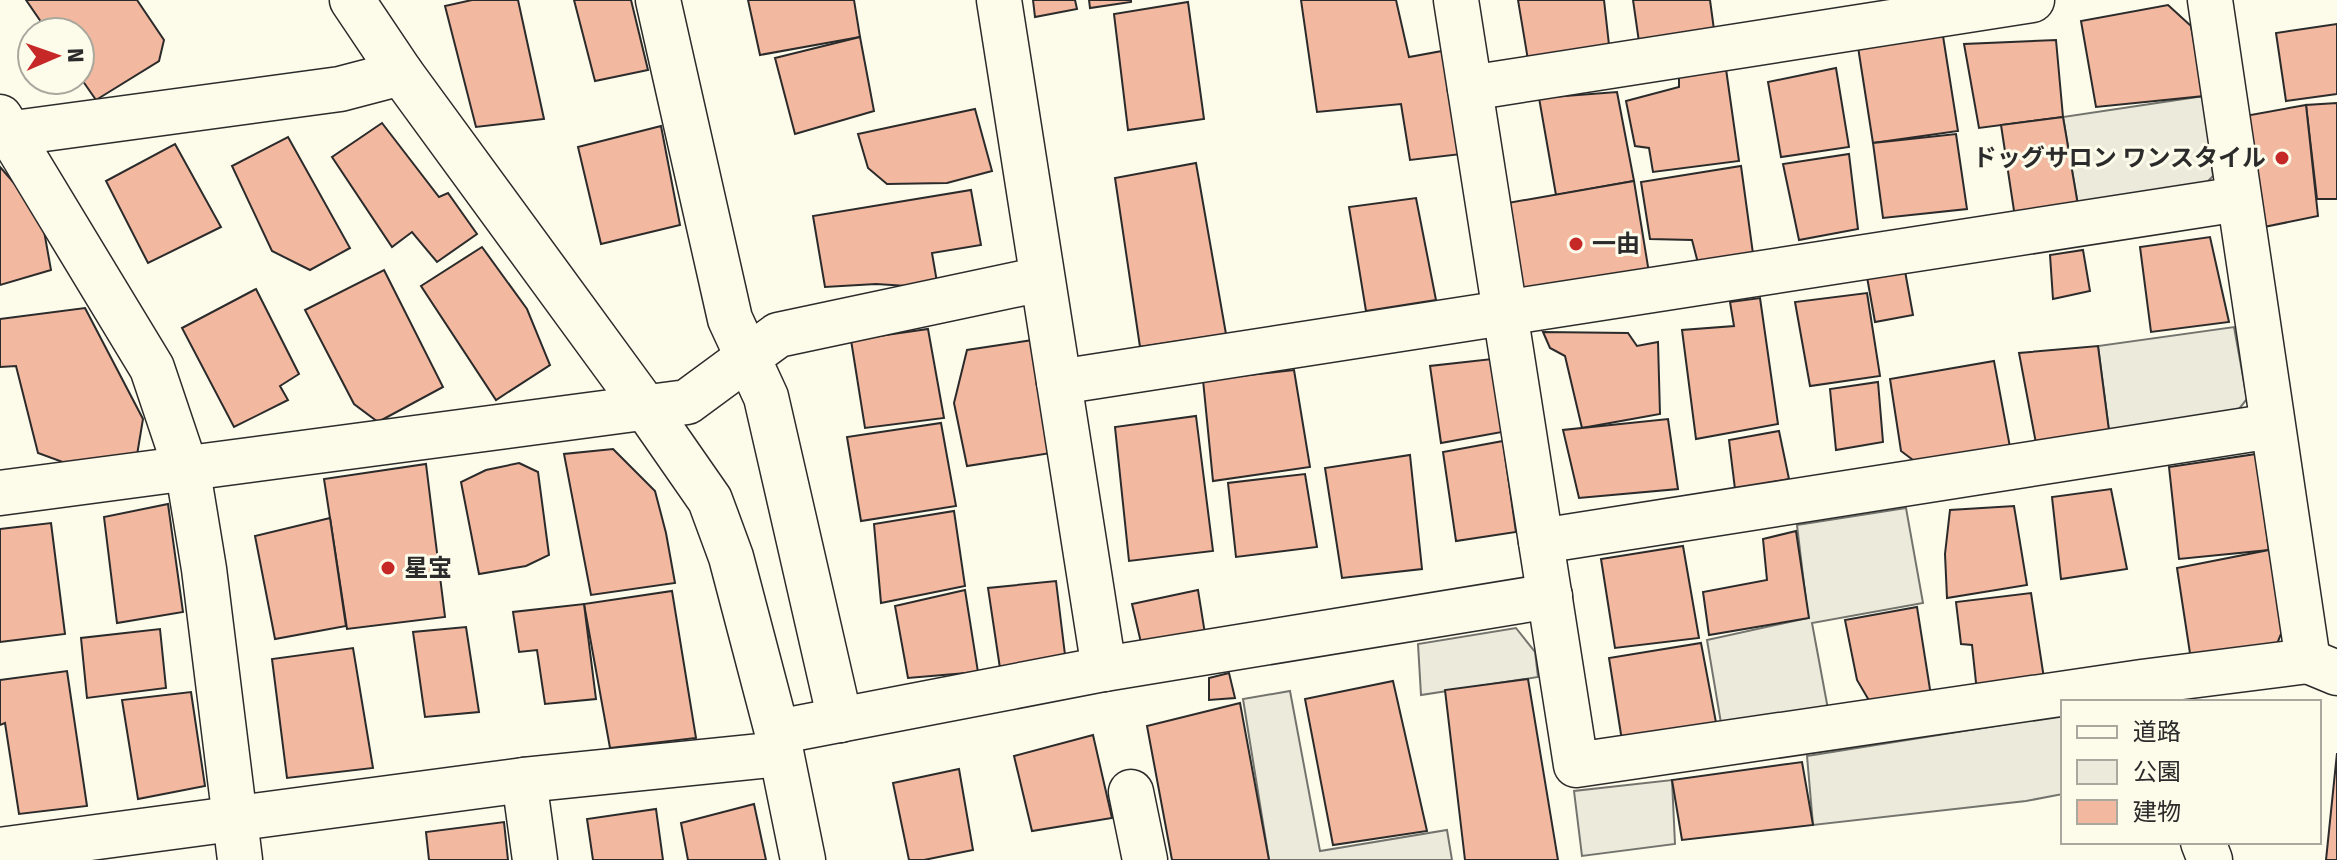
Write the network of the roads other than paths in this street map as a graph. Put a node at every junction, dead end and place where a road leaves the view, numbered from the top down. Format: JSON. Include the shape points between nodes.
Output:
{"nodes":[{"id":1,"x":352,"y":0,"type":"edge"},
{"id":2,"x":658,"y":0,"type":"edge"},
{"id":3,"x":999,"y":0,"type":"edge"},
{"id":4,"x":1456,"y":0,"type":"edge"},
{"id":5,"x":2032,"y":0,"type":"edge"},
{"id":6,"x":2219,"y":1,"type":"edge"},
{"id":7,"x":401,"y":73,"type":"junction"},
{"id":8,"x":1470,"y":88,"type":"junction"},
{"id":9,"x":3,"y":128,"type":"edge"},
{"id":10,"x":2239,"y":199,"type":"junction"},
{"id":11,"x":1042,"y":279,"type":"junction"},
{"id":12,"x":1506,"y":313,"type":"junction"},
{"id":13,"x":748,"y":357,"type":"junction"},
{"id":14,"x":1059,"y":382,"type":"junction"},
{"id":15,"x":646,"y":408,"type":"junction"},
{"id":16,"x":2272,"y":426,"type":"junction"},
{"id":17,"x":186,"y":469,"type":"junction"},
{"id":18,"x":0,"y":493,"type":"edge"},
{"id":19,"x":1541,"y":541,"type":"junction"},
{"id":20,"x":1550,"y":596,"type":"junction"},
{"id":21,"x":2323,"y":667,"type":"edge"},
{"id":22,"x":1104,"y":669,"type":"junction"},
{"id":23,"x":2146,"y":692,"type":"edge"},
{"id":24,"x":2084,"y":700,"type":"edge"},
{"id":25,"x":2061,"y":703,"type":"edge"},
{"id":26,"x":840,"y":720,"type":"junction"},
{"id":27,"x":778,"y":743,"type":"junction"},
{"id":28,"x":524,"y":780,"type":"junction"},
{"id":29,"x":1131,"y":792,"type":"dead end"},
{"id":30,"x":237,"y":840,"type":"edge"},
{"id":31,"x":0,"y":850,"type":"edge"},
{"id":32,"x":535,"y":860,"type":"edge"},
{"id":33,"x":803,"y":860,"type":"edge"},
{"id":34,"x":1145,"y":860,"type":"edge"}],
"edges":[{"from":1,"to":7,"type":"street"},
{"from":2,"to":13,"type":"street","via":[[730,319]]},
{"from":3,"to":11,"type":"street"},
{"from":4,"to":8,"type":"street"},
{"from":5,"to":8,"type":"street"},
{"from":6,"to":10,"type":"street"},
{"from":7,"to":9,"type":"street","via":[[340,89]]},
{"from":7,"to":15,"type":"street"},
{"from":8,"to":12,"type":"street"},
{"from":9,"to":17,"type":"street","via":[[152,368]]},
{"from":10,"to":12,"type":"street"},
{"from":10,"to":16,"type":"street"},
{"from":11,"to":13,"type":"street","via":[[778,335]]},
{"from":11,"to":14,"type":"street"},
{"from":12,"to":14,"type":"street"},
{"from":12,"to":19,"type":"street"},
{"from":13,"to":15,"type":"street","via":[[687,402]]},
{"from":13,"to":26,"type":"street","via":[[766,397]]},
{"from":14,"to":22,"type":"street"},
{"from":15,"to":17,"type":"street"},
{"from":15,"to":27,"type":"street","via":[[710,500],[731,557]]},
{"from":16,"to":19,"type":"street"},
{"from":16,"to":21,"type":"street"},
{"from":17,"to":18,"type":"street"},
{"from":17,"to":30,"type":"street","via":[[204,569]]},
{"from":19,"to":20,"type":"street"},
{"from":20,"to":22,"type":"street"},
{"from":20,"to":25,"type":"street","via":[[1576,765]]},
{"from":21,"to":23,"type":"street"},
{"from":22,"to":26,"type":"street"},
{"from":23,"to":24,"type":"street"},
{"from":26,"to":27,"type":"street"},
{"from":27,"to":28,"type":"street"},
{"from":27,"to":33,"type":"street"},
{"from":28,"to":30,"type":"street"},
{"from":28,"to":32,"type":"street"},
{"from":29,"to":34,"type":"street"},
{"from":30,"to":31,"type":"street"}]}
